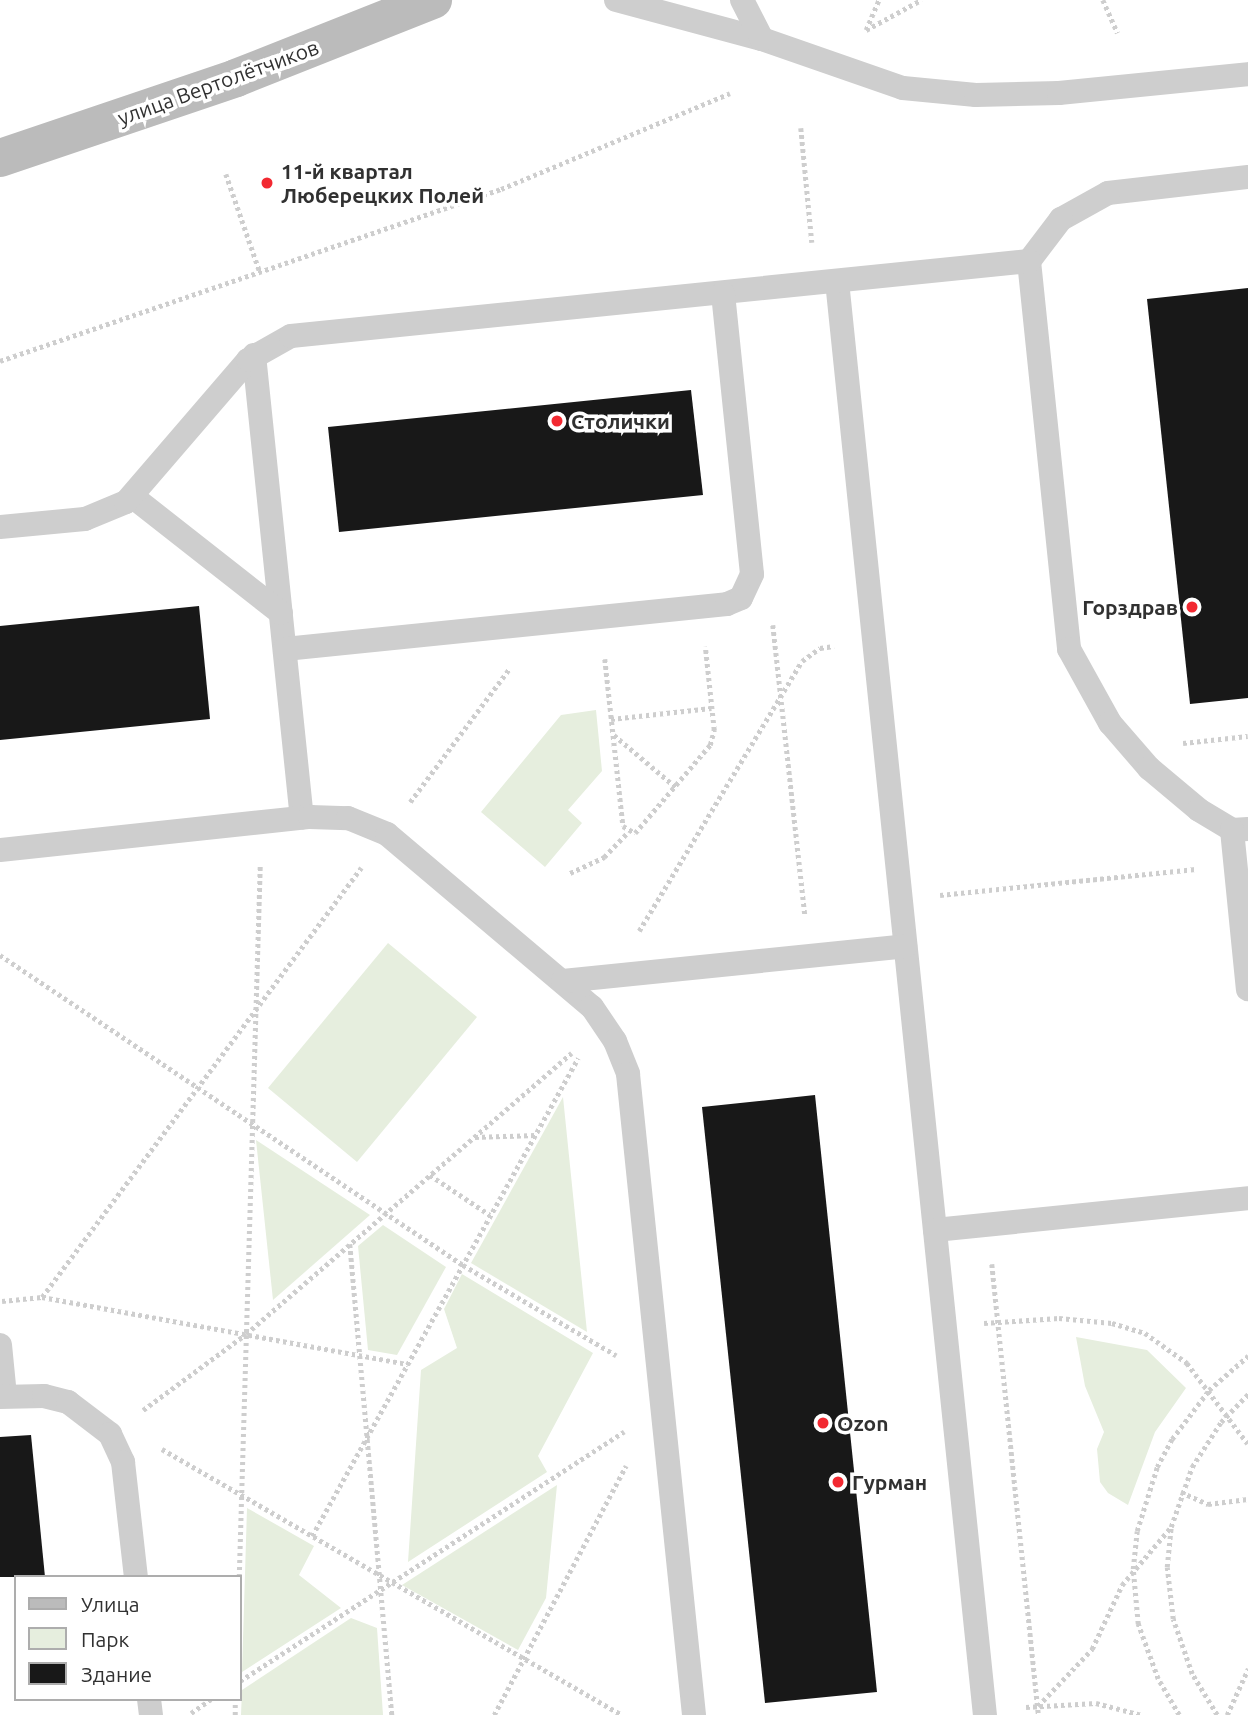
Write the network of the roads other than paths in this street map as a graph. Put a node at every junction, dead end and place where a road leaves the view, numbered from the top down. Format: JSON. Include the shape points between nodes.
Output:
{"nodes":[{"id":1,"x":433,"y":0,"type":"edge"},
{"id":2,"x":616,"y":0,"type":"edge"},
{"id":3,"x":742,"y":0,"type":"edge"},
{"id":4,"x":762,"y":39,"type":"junction"},
{"id":5,"x":1248,"y":74,"type":"edge"},
{"id":6,"x":0,"y":158,"type":"edge"},
{"id":7,"x":1248,"y":177,"type":"edge"},
{"id":8,"x":1029,"y":261,"type":"junction"},
{"id":9,"x":827,"y":282,"type":"junction"},
{"id":10,"x":723,"y":293,"type":"junction"},
{"id":11,"x":254,"y":355,"type":"junction"},
{"id":12,"x":133,"y":497,"type":"junction"},
{"id":13,"x":0,"y":527,"type":"edge"},
{"id":14,"x":281,"y":613,"type":"junction"},
{"id":15,"x":285,"y":649,"type":"junction"},
{"id":16,"x":302,"y":818,"type":"junction"},
{"id":17,"x":1240,"y":830,"type":"edge"},
{"id":18,"x":0,"y":850,"type":"edge"},
{"id":19,"x":905,"y":946,"type":"junction"},
{"id":20,"x":564,"y":981,"type":"junction"},
{"id":21,"x":1248,"y":989,"type":"edge"},
{"id":22,"x":1248,"y":1198,"type":"edge"},
{"id":23,"x":935,"y":1230,"type":"junction"},
{"id":24,"x":0,"y":1345,"type":"edge"},
{"id":25,"x":3,"y":1397,"type":"edge"},
{"id":26,"x":136,"y":1575,"type":"edge"},
{"id":27,"x":695,"y":1715,"type":"edge"},
{"id":28,"x":985,"y":1715,"type":"edge"}],
"edges":[{"from":1,"to":6,"type":"main road","name":"улица Вертолётчиков","via":[[236,78]]},
{"from":2,"to":4,"type":"lane"},
{"from":3,"to":4,"type":"lane"},
{"from":4,"to":5,"type":"lane","via":[[903,88],[944,93],[1059,93]]},
{"from":7,"to":8,"type":"lane","via":[[1108,193],[1060,219]]},
{"from":8,"to":9,"type":"lane"},
{"from":8,"to":17,"type":"lane","via":[[1069,649],[1091,693],[1130,749],[1173,790]]},
{"from":9,"to":10,"type":"lane"},
{"from":9,"to":19,"type":"lane","via":[[874,642]]},
{"from":10,"to":11,"type":"lane","via":[[291,337]]},
{"from":10,"to":15,"type":"lane","via":[[752,574],[747,592],[735,601],[700,607]]},
{"from":11,"to":12,"type":"lane"},
{"from":11,"to":14,"type":"lane"},
{"from":12,"to":13,"type":"lane","via":[[105,514],[85,519]]},
{"from":12,"to":14,"type":"lane"},
{"from":14,"to":15,"type":"lane"},
{"from":15,"to":16,"type":"lane"},
{"from":16,"to":18,"type":"lane"},
{"from":16,"to":20,"type":"lane","via":[[348,818],[387,834]]},
{"from":17,"to":21,"type":"lane","via":[[1236,866]]},
{"from":19,"to":20,"type":"lane"},
{"from":19,"to":23,"type":"lane"},
{"from":20,"to":27,"type":"lane","via":[[628,1074],[659,1381],[658,1410]]},
{"from":22,"to":23,"type":"lane"},
{"from":23,"to":28,"type":"lane"},
{"from":24,"to":25,"type":"lane"},
{"from":25,"to":26,"type":"lane","via":[[44,1396],[68,1402],[116,1430],[124,1462]]}]}
